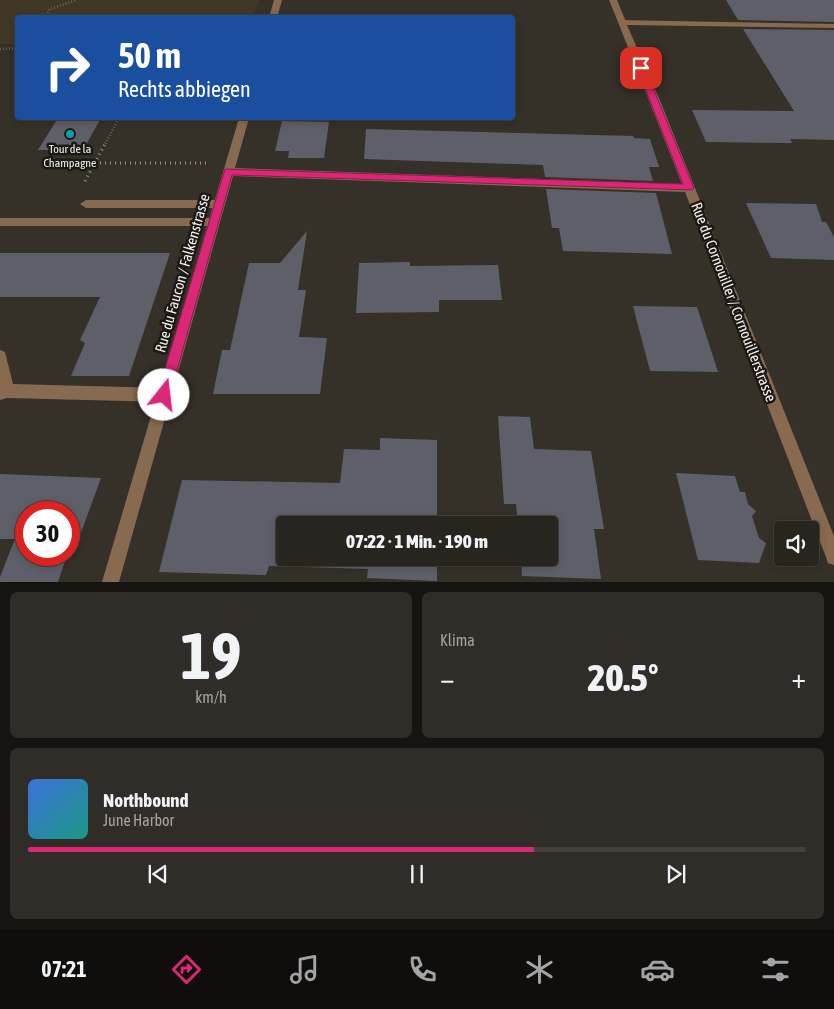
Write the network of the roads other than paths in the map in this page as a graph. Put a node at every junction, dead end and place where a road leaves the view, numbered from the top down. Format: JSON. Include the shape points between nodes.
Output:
{"nodes":[{"id":1,"x":278,"y":0,"type":"edge"},
{"id":2,"x":613,"y":0,"type":"edge"},
{"id":3,"x":274,"y":15,"type":"edge"},
{"id":4,"x":622,"y":22,"type":"junction"},
{"id":5,"x":834,"y":26,"type":"edge"},
{"id":6,"x":243,"y":120,"type":"edge"},
{"id":7,"x":228,"y":172,"type":"junction"},
{"id":8,"x":689,"y":188,"type":"junction"},
{"id":9,"x":86,"y":204,"type":"dead end"},
{"id":10,"x":219,"y":204,"type":"junction"},
{"id":11,"x":0,"y":222,"type":"edge"},
{"id":12,"x":214,"y":222,"type":"junction"},
{"id":13,"x":0,"y":356,"type":"edge"},
{"id":14,"x":4,"y":392,"type":"edge"},
{"id":15,"x":164,"y":395,"type":"junction"},
{"id":16,"x":834,"y":557,"type":"edge"},
{"id":17,"x":110,"y":582,"type":"edge"}],
"edges":[{"from":1,"to":3,"type":"street"},
{"from":2,"to":4,"type":"street","name":"Rue du Cornouiller / Cornouillerstrasse"},
{"from":4,"to":5,"type":"street"},
{"from":4,"to":8,"type":"street","name":"Rue du Cornouiller / Cornouillerstrasse"},
{"from":6,"to":7,"type":"street","name":"Rue du Faucon / Falkenstrasse"},
{"from":7,"to":8,"type":"street"},
{"from":7,"to":10,"type":"street","name":"Rue du Faucon / Falkenstrasse"},
{"from":8,"to":16,"type":"street","name":"Rue du Cornouiller / Cornouillerstrasse"},
{"from":9,"to":10,"type":"street"},
{"from":10,"to":12,"type":"street","name":"Rue du Faucon / Falkenstrasse"},
{"from":11,"to":12,"type":"street"},
{"from":12,"to":15,"type":"street","name":"Rue du Faucon / Falkenstrasse"},
{"from":13,"to":14,"type":"street"},
{"from":14,"to":15,"type":"street"},
{"from":15,"to":17,"type":"street","name":"Rue du Faucon / Falkenstrasse"}]}
